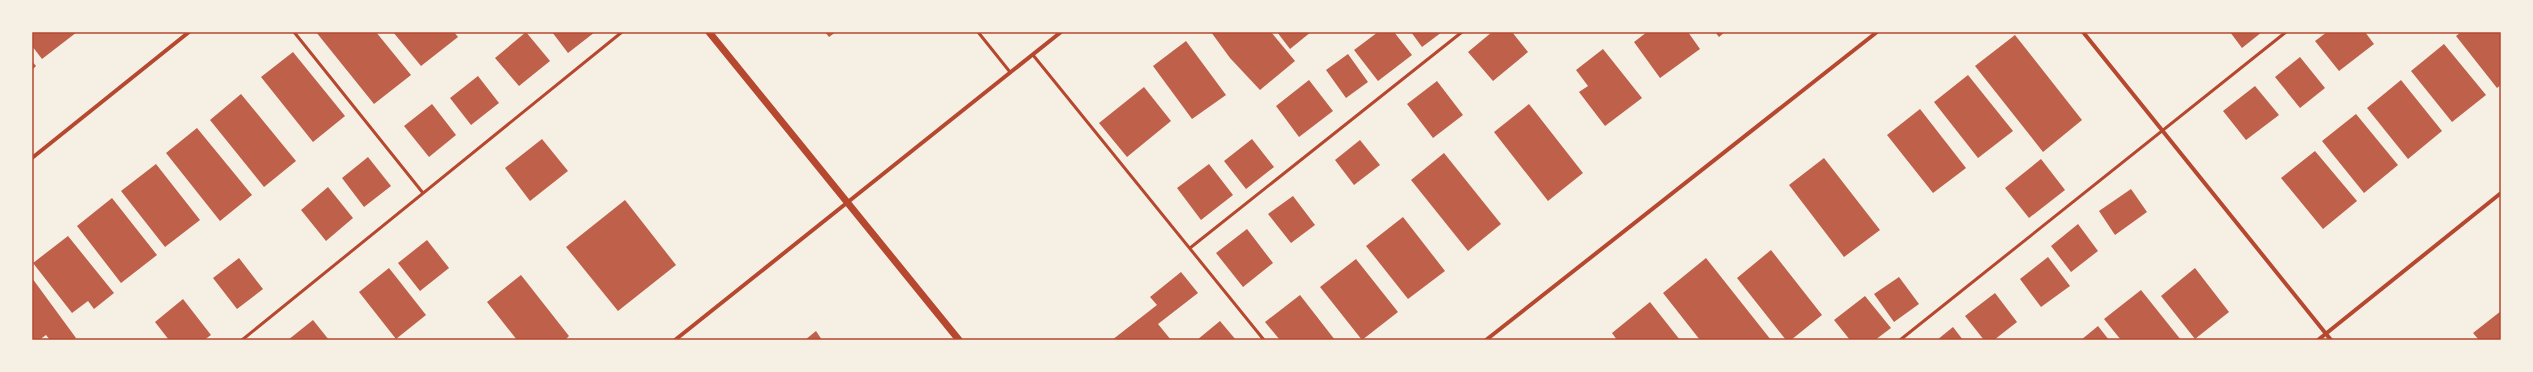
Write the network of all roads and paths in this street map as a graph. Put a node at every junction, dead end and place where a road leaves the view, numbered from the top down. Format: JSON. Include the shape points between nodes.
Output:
{"nodes":[{"id":1,"x":189,"y":32,"type":"edge"},
{"id":2,"x":294,"y":32,"type":"edge"},
{"id":3,"x":622,"y":32,"type":"edge"},
{"id":4,"x":709,"y":32,"type":"edge"},
{"id":5,"x":978,"y":32,"type":"edge"},
{"id":6,"x":1062,"y":32,"type":"edge"},
{"id":7,"x":1462,"y":32,"type":"edge"},
{"id":8,"x":1877,"y":32,"type":"edge"},
{"id":9,"x":2083,"y":32,"type":"edge"},
{"id":10,"x":2286,"y":32,"type":"edge"},
{"id":11,"x":1033,"y":55,"type":"junction"},
{"id":12,"x":1010,"y":72,"type":"junction"},
{"id":13,"x":2162,"y":131,"type":"junction"},
{"id":14,"x":32,"y":158,"type":"edge"},
{"id":15,"x":423,"y":193,"type":"junction"},
{"id":16,"x":2501,"y":193,"type":"edge"},
{"id":17,"x":848,"y":202,"type":"junction"},
{"id":18,"x":1190,"y":248,"type":"junction"},
{"id":19,"x":2326,"y":334,"type":"junction"},
{"id":20,"x":242,"y":340,"type":"edge"},
{"id":21,"x":675,"y":340,"type":"edge"},
{"id":22,"x":958,"y":340,"type":"edge"},
{"id":23,"x":1264,"y":340,"type":"edge"},
{"id":24,"x":1486,"y":340,"type":"edge"},
{"id":25,"x":1900,"y":340,"type":"edge"},
{"id":26,"x":2318,"y":340,"type":"edge"},
{"id":27,"x":2332,"y":340,"type":"edge"}],
"edges":[{"from":1,"to":14,"type":"street"},
{"from":2,"to":15,"type":"lane"},
{"from":3,"to":15,"type":"lane"},
{"from":4,"to":17,"type":"street"},
{"from":5,"to":12,"type":"lane"},
{"from":6,"to":11,"type":"street"},
{"from":7,"to":18,"type":"lane"},
{"from":8,"to":24,"type":"street"},
{"from":9,"to":13,"type":"street"},
{"from":10,"to":13,"type":"lane"},
{"from":11,"to":12,"type":"street"},
{"from":11,"to":18,"type":"lane"},
{"from":12,"to":17,"type":"street"},
{"from":13,"to":19,"type":"street"},
{"from":13,"to":25,"type":"lane"},
{"from":15,"to":20,"type":"lane"},
{"from":16,"to":19,"type":"street"},
{"from":17,"to":21,"type":"street"},
{"from":17,"to":22,"type":"street"},
{"from":18,"to":23,"type":"lane"},
{"from":19,"to":26,"type":"street"},
{"from":19,"to":27,"type":"street"}]}
